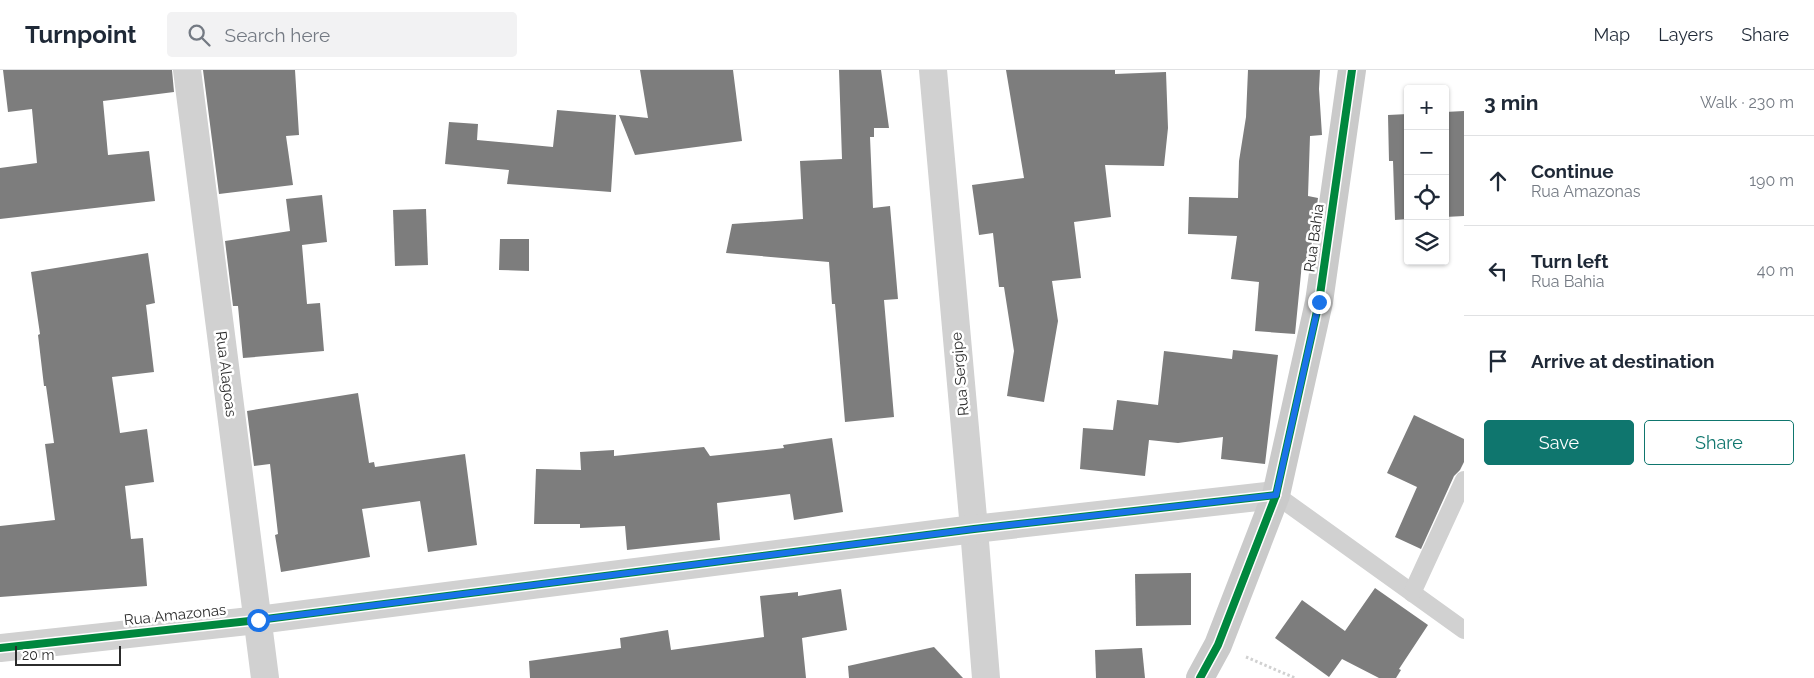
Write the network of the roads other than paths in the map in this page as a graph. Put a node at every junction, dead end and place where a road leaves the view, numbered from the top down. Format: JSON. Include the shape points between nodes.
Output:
{"nodes":[{"id":1,"x":187,"y":70,"type":"edge"},
{"id":2,"x":933,"y":70,"type":"edge"},
{"id":3,"x":1352,"y":70,"type":"edge"},
{"id":4,"x":1464,"y":480,"type":"edge"},
{"id":5,"x":1276,"y":495,"type":"junction"},
{"id":6,"x":974,"y":529,"type":"junction"},
{"id":7,"x":1412,"y":593,"type":"junction"},
{"id":8,"x":258,"y":620,"type":"junction"},
{"id":9,"x":1464,"y":630,"type":"edge"},
{"id":10,"x":0,"y":648,"type":"edge"},
{"id":11,"x":265,"y":678,"type":"edge"},
{"id":12,"x":986,"y":678,"type":"edge"},
{"id":13,"x":1200,"y":678,"type":"edge"}],
"edges":[{"from":1,"to":8,"type":"street","name":"Rua Alagoas"},
{"from":2,"to":6,"type":"street","name":"Rua Sergipe"},
{"from":3,"to":5,"type":"street","name":"Rua Bahia","via":[[1319,302]]},
{"from":4,"to":7,"type":"lane"},
{"from":5,"to":6,"type":"street","name":"Rua Amazonas"},
{"from":5,"to":7,"type":"lane"},
{"from":5,"to":13,"type":"street","name":"Rua Bahia","via":[[1218,645]]},
{"from":6,"to":8,"type":"street","name":"Rua Amazonas"},
{"from":6,"to":12,"type":"street","name":"Rua Sergipe"},
{"from":7,"to":9,"type":"lane"},
{"from":8,"to":10,"type":"street","name":"Rua Amazonas"},
{"from":8,"to":11,"type":"street","name":"Rua Alagoas"}]}
